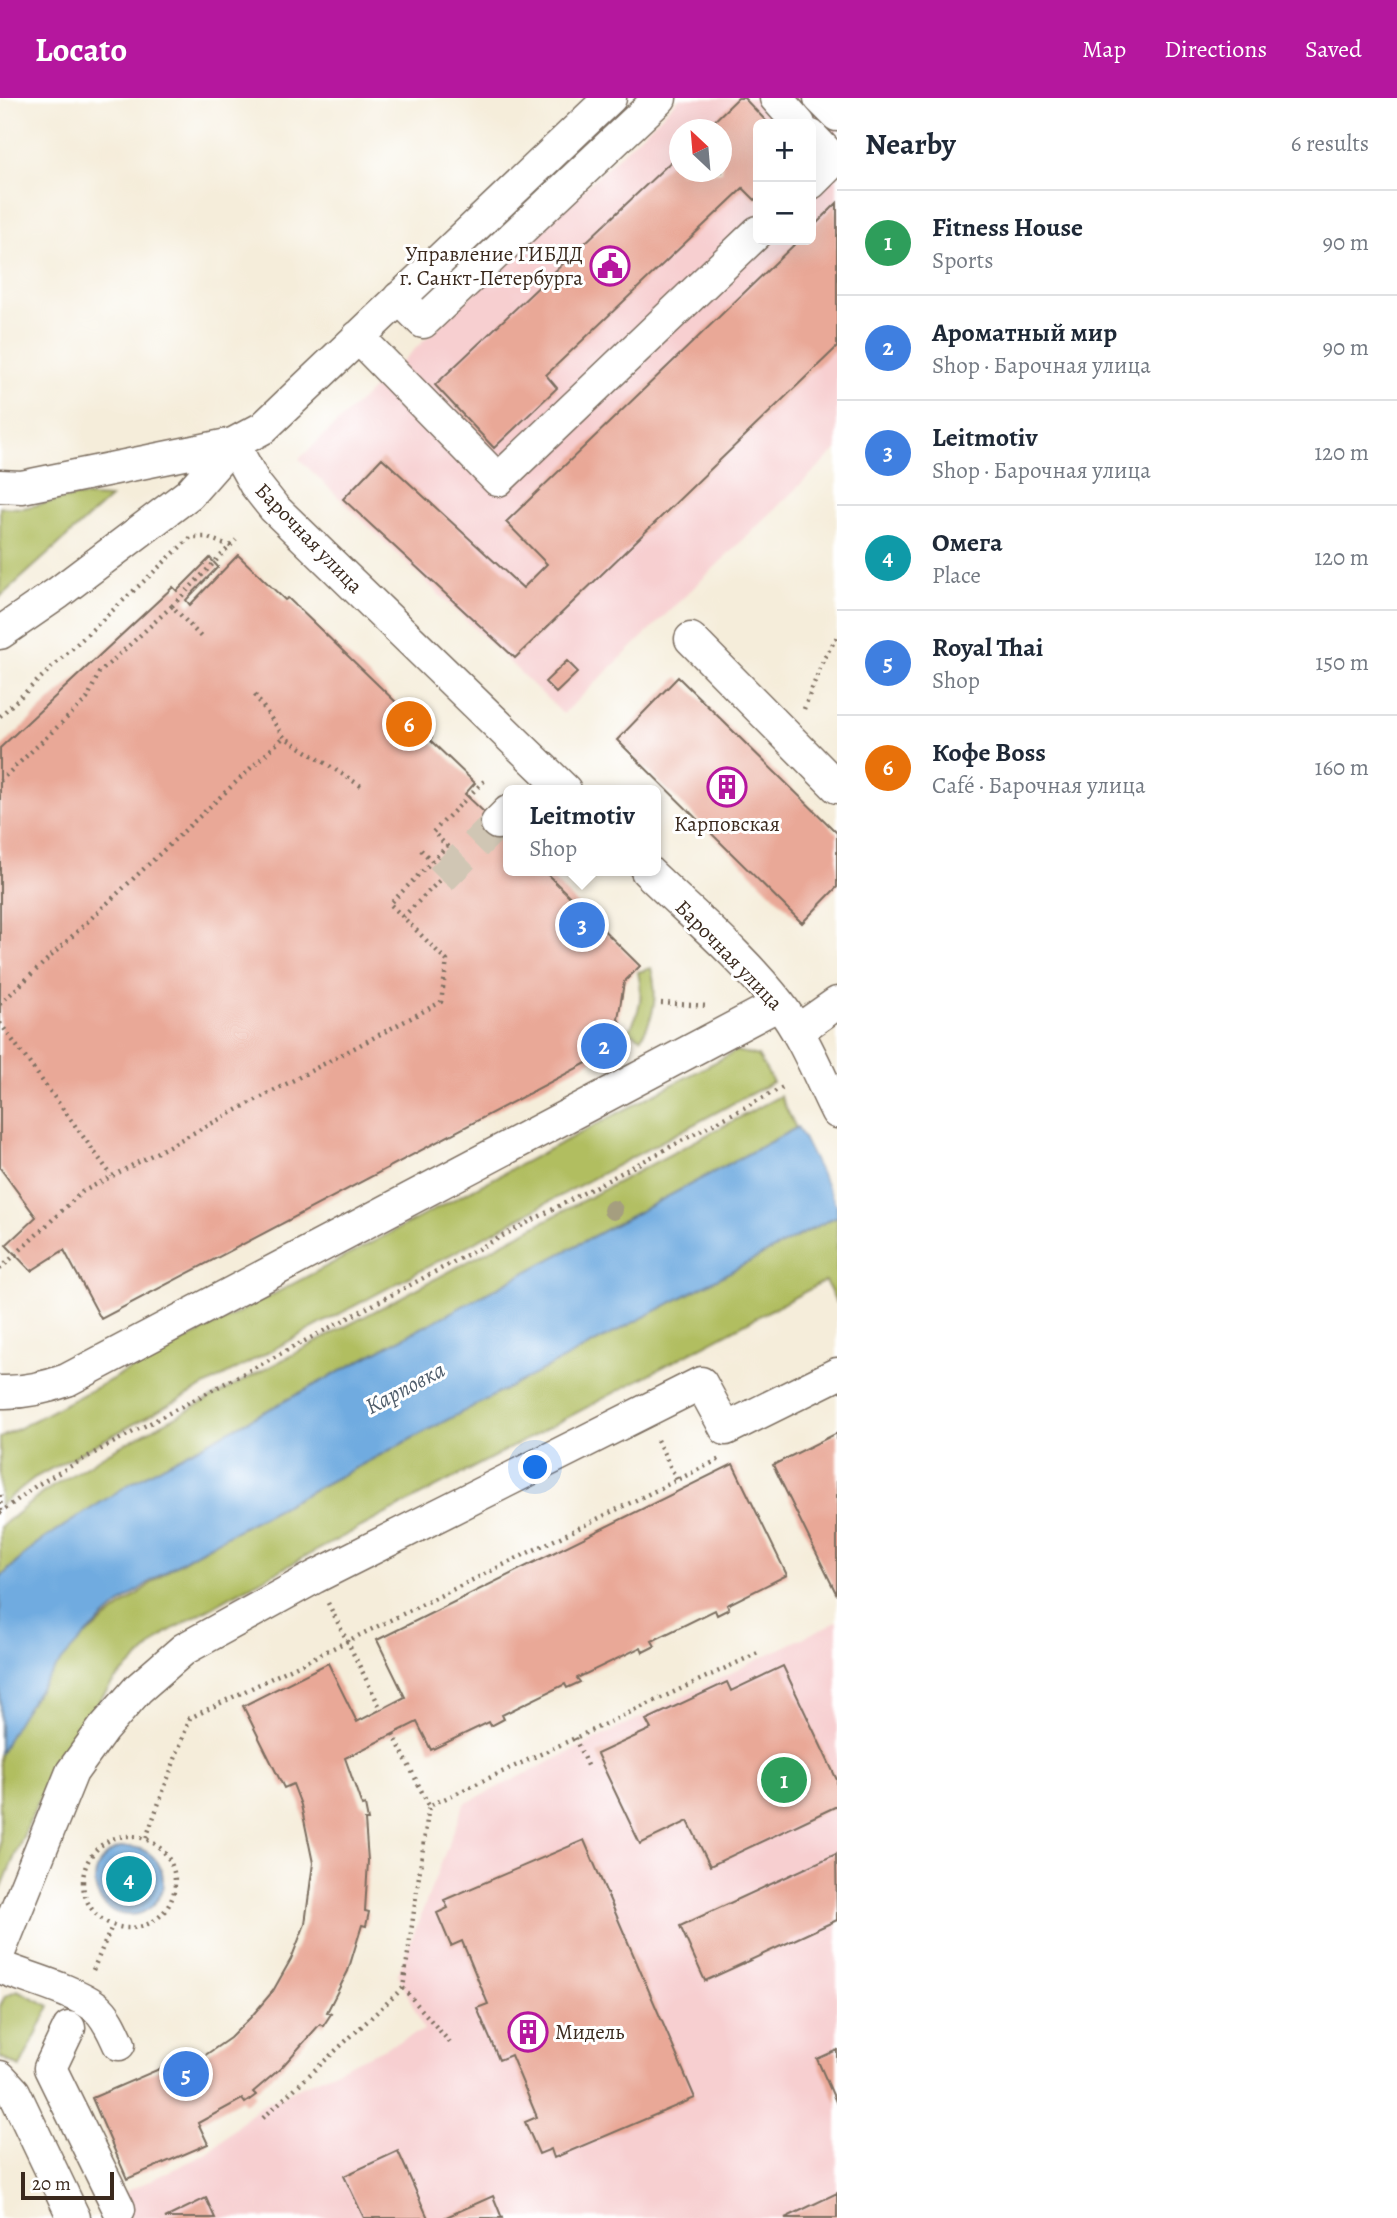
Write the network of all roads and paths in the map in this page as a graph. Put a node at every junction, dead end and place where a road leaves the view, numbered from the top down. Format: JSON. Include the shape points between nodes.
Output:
{"nodes":[{"id":1,"x":610,"y":98,"type":"edge"},
{"id":2,"x":660,"y":98,"type":"edge"},
{"id":3,"x":776,"y":98,"type":"edge"},
{"id":4,"x":820,"y":98,"type":"edge"},
{"id":5,"x":837,"y":116,"type":"edge"},
{"id":6,"x":795,"y":119,"type":"edge"},
{"id":7,"x":816,"y":141,"type":"edge"},
{"id":8,"x":816,"y":178,"type":"edge"},
{"id":9,"x":753,"y":237,"type":"edge"},
{"id":10,"x":399,"y":298,"type":"junction"},
{"id":11,"x":358,"y":337,"type":"junction"},
{"id":12,"x":233,"y":444,"type":"junction"},
{"id":13,"x":0,"y":486,"type":"edge"},
{"id":14,"x":236,"y":540,"type":"dead end"},
{"id":15,"x":231,"y":546,"type":"junction"},
{"id":16,"x":172,"y":606,"type":"junction"},
{"id":17,"x":0,"y":633,"type":"edge"},
{"id":18,"x":201,"y":636,"type":"dead end"},
{"id":19,"x":837,"y":637,"type":"edge"},
{"id":20,"x":691,"y":639,"type":"dead end"},
{"id":21,"x":255,"y":695,"type":"dead end"},
{"id":22,"x":0,"y":716,"type":"edge"},
{"id":23,"x":284,"y":737,"type":"junction"},
{"id":24,"x":791,"y":740,"type":"junction"},
{"id":25,"x":485,"y":780,"type":"dead end"},
{"id":26,"x":0,"y":781,"type":"edge"},
{"id":27,"x":548,"y":785,"type":"edge"},
{"id":28,"x":360,"y":786,"type":"dead end"},
{"id":29,"x":837,"y":787,"type":"edge"},
{"id":30,"x":421,"y":849,"type":"dead end"},
{"id":31,"x":432,"y":861,"type":"junction"},
{"id":32,"x":652,"y":876,"type":"edge"},
{"id":33,"x":441,"y":879,"type":"tunnel mouth"},
{"id":34,"x":403,"y":917,"type":"junction"},
{"id":35,"x":661,"y":1003,"type":"dead end"},
{"id":36,"x":837,"y":1003,"type":"edge"},
{"id":37,"x":0,"y":1004,"type":"edge"},
{"id":38,"x":779,"y":1004,"type":"junction"},
{"id":39,"x":708,"y":1005,"type":"dead end"},
{"id":40,"x":0,"y":1023,"type":"edge"},
{"id":41,"x":797,"y":1031,"type":"junction"},
{"id":42,"x":785,"y":1086,"type":"dead end"},
{"id":43,"x":837,"y":1112,"type":"edge"},
{"id":44,"x":112,"y":1176,"type":"junction"},
{"id":45,"x":0,"y":1269,"type":"edge"},
{"id":46,"x":837,"y":1374,"type":"edge"},
{"id":47,"x":0,"y":1392,"type":"edge"},
{"id":48,"x":643,"y":1412,"type":"junction"},
{"id":49,"x":725,"y":1457,"type":"dead end"},
{"id":50,"x":677,"y":1480,"type":"junction"},
{"id":51,"x":0,"y":1495,"type":"edge"},
{"id":52,"x":1,"y":1513,"type":"edge"},
{"id":53,"x":316,"y":1577,"type":"junction"},
{"id":54,"x":347,"y":1642,"type":"junction"},
{"id":55,"x":760,"y":1652,"type":"dead end"},
{"id":56,"x":381,"y":1709,"type":"dead end"},
{"id":57,"x":393,"y":1734,"type":"dead end"},
{"id":58,"x":575,"y":1738,"type":"junction"},
{"id":59,"x":589,"y":1770,"type":"dead end"},
{"id":60,"x":429,"y":1806,"type":"junction"},
{"id":61,"x":146,"y":1838,"type":"junction"},
{"id":62,"x":0,"y":1951,"type":"edge"},
{"id":63,"x":0,"y":1967,"type":"edge"},
{"id":64,"x":402,"y":1988,"type":"junction"},
{"id":65,"x":69,"y":2028,"type":"dead end"},
{"id":66,"x":119,"y":2043,"type":"dead end"},
{"id":67,"x":452,"y":2045,"type":"dead end"},
{"id":68,"x":0,"y":2077,"type":"edge"},
{"id":69,"x":263,"y":2118,"type":"dead end"},
{"id":70,"x":119,"y":2209,"type":"dead end"},
{"id":71,"x":74,"y":2218,"type":"edge"}],
"edges":[{"from":1,"to":10,"type":"street"},
{"from":2,"to":10,"type":"street","via":[[422,322]]},
{"from":3,"to":6,"type":"street"},
{"from":4,"to":5,"type":"street"},
{"from":7,"to":8,"type":"street","via":[[834,160]]},
{"from":9,"to":11,"type":"street","via":[[498,480]]},
{"from":10,"to":11,"type":"street"},
{"from":11,"to":12,"type":"street","via":[[262,428]]},
{"from":12,"to":13,"type":"street","via":[[22,487]]},
{"from":12,"to":17,"type":"street","via":[[189,494]]},
{"from":12,"to":27,"type":"street","name":"Барочная улица","via":[[274,508]]},
{"from":14,"to":15,"type":"path"},
{"from":15,"to":16,"type":"path"},
{"from":15,"to":22,"type":"path","via":[[191,537]]},
{"from":16,"to":18,"type":"path"},
{"from":16,"to":26,"type":"path","via":[[99,673],[88,699]]},
{"from":19,"to":24,"type":"path"},
{"from":20,"to":24,"type":"street"},
{"from":21,"to":23,"type":"path"},
{"from":23,"to":28,"type":"path"},
{"from":23,"to":37,"type":"path"},
{"from":24,"to":29,"type":"street"},
{"from":25,"to":31,"type":"path","via":[[433,832],[447,846]]},
{"from":30,"to":31,"type":"path"},
{"from":31,"to":34,"type":"path","via":[[390,904]]},
{"from":32,"to":38,"type":"street","name":"Барочная улица"},
{"from":33,"to":34,"type":"path"},
{"from":34,"to":44,"type":"path","via":[[447,961],[441,1002]]},
{"from":35,"to":39,"type":"path"},
{"from":36,"to":41,"type":"street"},
{"from":38,"to":41,"type":"street","name":"Барочная улица"},
{"from":38,"to":47,"type":"street","via":[[68,1380],[43,1389]]},
{"from":40,"to":44,"type":"path"},
{"from":41,"to":43,"type":"street","name":"Барочная улица"},
{"from":42,"to":52,"type":"path","via":[[105,1447],[37,1485]]},
{"from":44,"to":45,"type":"path","via":[[82,1192]]},
{"from":46,"to":48,"type":"street","via":[[726,1429],[701,1382]]},
{"from":48,"to":50,"type":"path"},
{"from":48,"to":53,"type":"street"},
{"from":49,"to":50,"type":"path"},
{"from":50,"to":54,"type":"path"},
{"from":51,"to":52,"type":"path"},
{"from":53,"to":54,"type":"path"},
{"from":53,"to":62,"type":"street","via":[[184,1649],[138,1689],[103,1729],[72,1772]]},
{"from":54,"to":56,"type":"path"},
{"from":54,"to":61,"type":"path","via":[[190,1718]]},
{"from":55,"to":58,"type":"path"},
{"from":57,"to":60,"type":"path"},
{"from":58,"to":59,"type":"path"},
{"from":58,"to":60,"type":"path"},
{"from":60,"to":64,"type":"path"},
{"from":61,"to":61,"type":"path","via":[[132,1835],[110,1840],[85,1865],[84,1894],[99,1918],[112,1926],[141,1927],[160,1916],[172,1899],[174,1870],[163,1851]]},
{"from":63,"to":66,"type":"street","via":[[97,2008]]},
{"from":64,"to":67,"type":"path"},
{"from":64,"to":69,"type":"path"},
{"from":65,"to":70,"type":"street","via":[[50,2068]]},
{"from":68,"to":71,"type":"street","via":[[14,2092]]}]}
